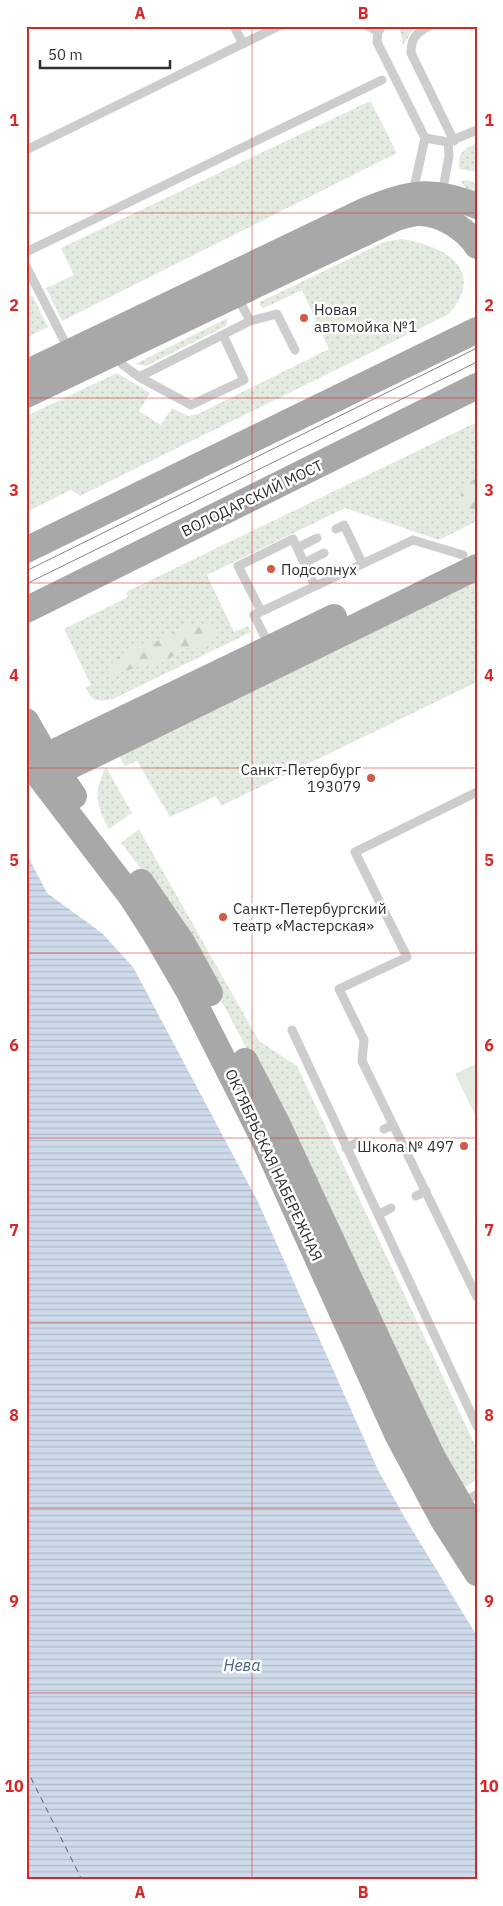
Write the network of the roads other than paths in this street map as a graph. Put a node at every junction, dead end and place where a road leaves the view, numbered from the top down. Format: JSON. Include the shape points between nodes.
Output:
{"nodes":[{"id":1,"x":234,"y":26,"type":"edge"},
{"id":2,"x":280,"y":26,"type":"edge"},
{"id":3,"x":368,"y":26,"type":"edge"},
{"id":4,"x":430,"y":26,"type":"edge"},
{"id":5,"x":380,"y":29,"type":"edge"},
{"id":6,"x":243,"y":44,"type":"junction"},
{"id":7,"x":382,"y":80,"type":"dead end"},
{"id":8,"x":477,"y":130,"type":"edge"},
{"id":9,"x":425,"y":138,"type":"junction"},
{"id":10,"x":451,"y":142,"type":"junction"},
{"id":11,"x":26,"y":150,"type":"edge"},
{"id":12,"x":442,"y":195,"type":"junction"},
{"id":13,"x":416,"y":204,"type":"junction"},
{"id":14,"x":477,"y":206,"type":"edge"},
{"id":15,"x":477,"y":246,"type":"edge"},
{"id":16,"x":26,"y":252,"type":"edge"},
{"id":17,"x":26,"y":266,"type":"edge"},
{"id":18,"x":231,"y":286,"type":"junction"},
{"id":19,"x":477,"y":315,"type":"edge"},
{"id":20,"x":250,"y":321,"type":"junction"},
{"id":21,"x":223,"y":335,"type":"junction"},
{"id":22,"x":468,"y":335,"type":"edge"},
{"id":23,"x":108,"y":345,"type":"junction"},
{"id":24,"x":296,"y":350,"type":"dead end"},
{"id":25,"x":75,"y":361,"type":"junction"},
{"id":26,"x":26,"y":373,"type":"edge"},
{"id":27,"x":139,"y":377,"type":"junction"},
{"id":28,"x":477,"y":386,"type":"edge"},
{"id":29,"x":26,"y":395,"type":"edge"},
{"id":30,"x":336,"y":529,"type":"dead end"},
{"id":31,"x":317,"y":538,"type":"dead end"},
{"id":32,"x":297,"y":548,"type":"junction"},
{"id":33,"x":26,"y":550,"type":"edge"},
{"id":34,"x":324,"y":553,"type":"dead end"},
{"id":35,"x":472,"y":556,"type":"edge"},
{"id":36,"x":304,"y":563,"type":"junction"},
{"id":37,"x":362,"y":563,"type":"junction"},
{"id":38,"x":315,"y":586,"type":"junction"},
{"id":39,"x":26,"y":610,"type":"edge"},
{"id":40,"x":261,"y":611,"type":"junction"},
{"id":41,"x":270,"y":648,"type":"junction"},
{"id":42,"x":26,"y":720,"type":"edge"},
{"id":43,"x":42,"y":766,"type":"edge"},
{"id":44,"x":477,"y":792,"type":"edge"},
{"id":45,"x":292,"y":1030,"type":"dead end"},
{"id":46,"x":394,"y":1125,"type":"junction"},
{"id":47,"x":384,"y":1129,"type":"dead end"},
{"id":48,"x":358,"y":1142,"type":"dead end"},
{"id":49,"x":346,"y":1148,"type":"junction"},
{"id":50,"x":426,"y":1191,"type":"junction"},
{"id":51,"x":416,"y":1196,"type":"dead end"},
{"id":52,"x":391,"y":1208,"type":"dead end"},
{"id":53,"x":378,"y":1215,"type":"junction"},
{"id":54,"x":477,"y":1297,"type":"edge"},
{"id":55,"x":477,"y":1426,"type":"edge"},
{"id":56,"x":468,"y":1500,"type":"edge"},
{"id":57,"x":477,"y":1534,"type":"edge"},
{"id":58,"x":477,"y":1573,"type":"edge"}],
"edges":[{"from":1,"to":6,"type":"lane"},
{"from":2,"to":6,"type":"lane"},
{"from":3,"to":5,"type":"lane"},
{"from":4,"to":10,"type":"lane","via":[[414,37],[411,53]]},
{"from":5,"to":9,"type":"lane","via":[[377,42]]},
{"from":6,"to":11,"type":"lane"},
{"from":7,"to":16,"type":"lane"},
{"from":8,"to":10,"type":"lane"},
{"from":9,"to":10,"type":"lane"},
{"from":9,"to":13,"type":"lane"},
{"from":10,"to":12,"type":"lane"},
{"from":12,"to":13,"type":"main road"},
{"from":12,"to":14,"type":"main road"},
{"from":13,"to":15,"type":"main road","via":[[448,220]]},
{"from":13,"to":18,"type":"main road","via":[[387,222]]},
{"from":17,"to":25,"type":"lane"},
{"from":18,"to":20,"type":"lane"},
{"from":18,"to":23,"type":"main road"},
{"from":19,"to":22,"type":"main road"},
{"from":20,"to":21,"type":"lane"},
{"from":20,"to":24,"type":"lane","via":[[277,314]]},
{"from":21,"to":27,"type":"lane"},
{"from":21,"to":27,"type":"lane","via":[[244,380],[191,405]]},
{"from":22,"to":33,"type":"main road"},
{"from":23,"to":25,"type":"main road"},
{"from":23,"to":27,"type":"lane","via":[[123,365]]},
{"from":25,"to":26,"type":"main road"},
{"from":25,"to":29,"type":"main road"},
{"from":28,"to":39,"type":"main road","name":"ВОЛОДАРСКИЙ МОСТ"},
{"from":30,"to":37,"type":"lane","via":[[344,525],[347,542]]},
{"from":31,"to":32,"type":"lane"},
{"from":32,"to":36,"type":"lane"},
{"from":32,"to":40,"type":"lane","via":[[293,539],[238,566]]},
{"from":34,"to":36,"type":"lane"},
{"from":35,"to":37,"type":"lane","via":[[413,540]]},
{"from":35,"to":41,"type":"main road"},
{"from":35,"to":43,"type":"main road"},
{"from":36,"to":38,"type":"lane"},
{"from":37,"to":38,"type":"lane"},
{"from":38,"to":40,"type":"lane"},
{"from":40,"to":41,"type":"lane","via":[[254,615]]},
{"from":41,"to":43,"type":"main road"},
{"from":42,"to":43,"type":"main road","name":"ОКТЯБРЬСКАЯ НАБЕРЕЖНАЯ"},
{"from":43,"to":56,"type":"main road","name":"ОКТЯБРЬСКАЯ НАБЕРЕЖНАЯ","via":[[85,811],[164,912],[205,983],[277,1124],[432,1456]]},
{"from":43,"to":58,"type":"main road","name":"ОКТЯБРЬСКАЯ НАБЕРЕЖНАЯ","via":[[130,895],[189,992],[262,1136],[397,1434],[443,1520]]},
{"from":44,"to":46,"type":"lane","via":[[354,852],[407,957],[339,989],[364,1040],[362,1060]]},
{"from":45,"to":49,"type":"lane"},
{"from":46,"to":47,"type":"lane"},
{"from":46,"to":50,"type":"lane"},
{"from":48,"to":49,"type":"lane"},
{"from":49,"to":53,"type":"lane"},
{"from":50,"to":51,"type":"lane"},
{"from":50,"to":54,"type":"lane"},
{"from":52,"to":53,"type":"lane"},
{"from":53,"to":55,"type":"lane"},
{"from":56,"to":57,"type":"main road","name":"ОКТЯБРЬСКАЯ НАБЕРЕЖНАЯ"}]}
